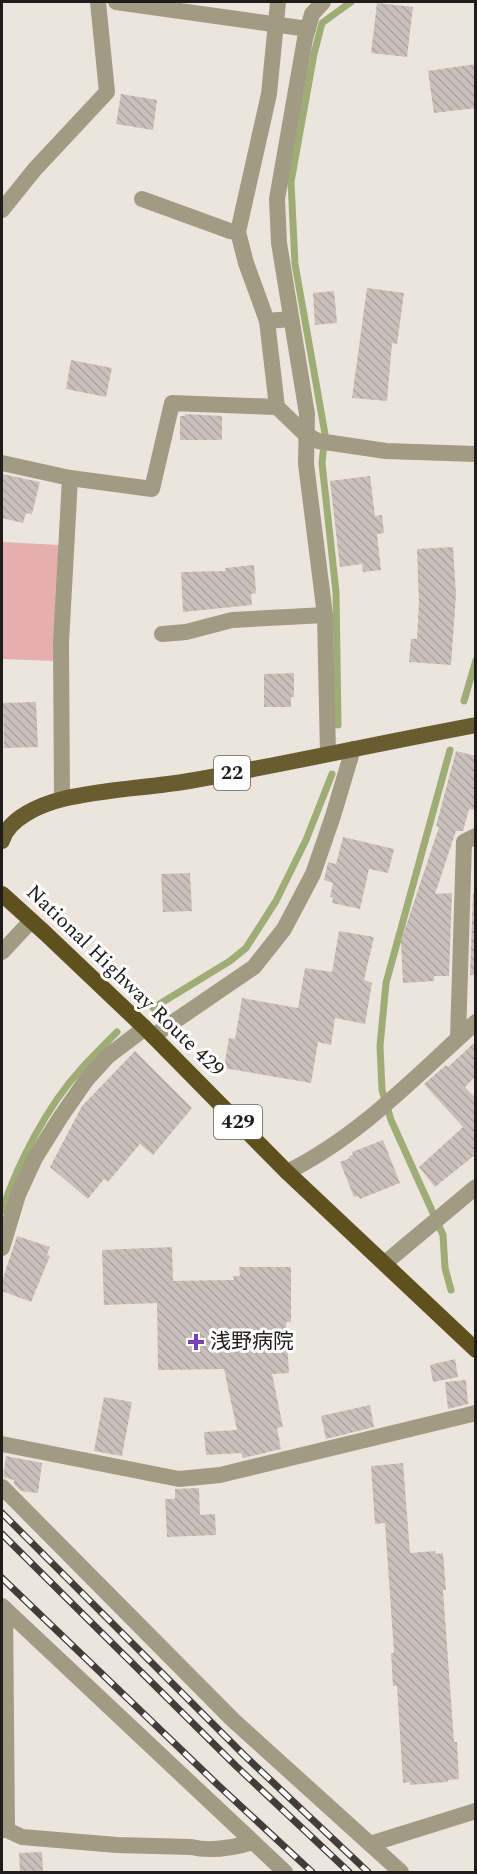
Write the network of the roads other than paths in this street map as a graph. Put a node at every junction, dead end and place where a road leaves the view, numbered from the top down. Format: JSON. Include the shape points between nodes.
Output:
{"nodes":[{"id":1,"x":98,"y":2,"type":"edge"},
{"id":2,"x":116,"y":2,"type":"edge"},
{"id":3,"x":278,"y":2,"type":"edge"},
{"id":4,"x":323,"y":2,"type":"edge"},
{"id":5,"x":276,"y":23,"type":"junction"},
{"id":6,"x":308,"y":29,"type":"junction"},
{"id":7,"x":269,"y":94,"type":"junction"},
{"id":8,"x":293,"y":98,"type":"junction"},
{"id":9,"x":142,"y":199,"type":"dead end"},
{"id":10,"x":2,"y":210,"type":"edge"},
{"id":11,"x":238,"y":231,"type":"junction"},
{"id":12,"x":291,"y":319,"type":"junction"},
{"id":13,"x":267,"y":321,"type":"junction"},
{"id":14,"x":277,"y":407,"type":"junction"},
{"id":15,"x":318,"y":439,"type":"junction"},
{"id":16,"x":476,"y":454,"type":"edge"},
{"id":17,"x":2,"y":463,"type":"edge"},
{"id":18,"x":70,"y":478,"type":"junction"},
{"id":19,"x":325,"y":615,"type":"junction"},
{"id":20,"x":162,"y":634,"type":"dead end"},
{"id":21,"x":476,"y":725,"type":"edge"},
{"id":22,"x":353,"y":749,"type":"junction"},
{"id":23,"x":328,"y":754,"type":"junction"},
{"id":24,"x":62,"y":799,"type":"junction"},
{"id":25,"x":476,"y":836,"type":"edge"},
{"id":26,"x":2,"y":841,"type":"edge"},
{"id":27,"x":2,"y":894,"type":"edge"},
{"id":28,"x":31,"y":921,"type":"junction"},
{"id":29,"x":2,"y":952,"type":"edge"},
{"id":30,"x":476,"y":1022,"type":"edge"},
{"id":31,"x":149,"y":1032,"type":"junction"},
{"id":32,"x":458,"y":1038,"type":"junction"},
{"id":33,"x":286,"y":1172,"type":"junction"},
{"id":34,"x":476,"y":1187,"type":"edge"},
{"id":35,"x":2,"y":1248,"type":"edge"},
{"id":36,"x":385,"y":1263,"type":"junction"},
{"id":37,"x":476,"y":1350,"type":"edge"},
{"id":38,"x":476,"y":1413,"type":"edge"},
{"id":39,"x":2,"y":1444,"type":"edge"},
{"id":40,"x":2,"y":1487,"type":"edge"},
{"id":41,"x":3,"y":1607,"type":"edge"},
{"id":42,"x":476,"y":1811,"type":"edge"},
{"id":43,"x":4,"y":1830,"type":"edge"},
{"id":44,"x":253,"y":1842,"type":"junction"},
{"id":45,"x":370,"y":1844,"type":"junction"},
{"id":46,"x":285,"y":1872,"type":"edge"},
{"id":47,"x":401,"y":1872,"type":"edge"}],
"edges":[{"from":1,"to":10,"type":"street","via":[[107,92]]},
{"from":2,"to":5,"type":"street"},
{"from":3,"to":5,"type":"street"},
{"from":4,"to":6,"type":"street","via":[[312,14]]},
{"from":5,"to":6,"type":"street"},
{"from":5,"to":7,"type":"street"},
{"from":6,"to":8,"type":"street"},
{"from":7,"to":8,"type":"street"},
{"from":7,"to":11,"type":"street"},
{"from":8,"to":12,"type":"street","via":[[277,199],[279,243]]},
{"from":9,"to":11,"type":"street"},
{"from":11,"to":13,"type":"street"},
{"from":12,"to":13,"type":"street"},
{"from":12,"to":15,"type":"street","via":[[307,414]]},
{"from":13,"to":14,"type":"street"},
{"from":14,"to":15,"type":"street"},
{"from":14,"to":18,"type":"street","via":[[172,403],[152,489]]},
{"from":15,"to":16,"type":"street","via":[[386,451]]},
{"from":15,"to":19,"type":"street","via":[[306,464]]},
{"from":17,"to":18,"type":"street"},
{"from":18,"to":24,"type":"street","via":[[61,643]]},
{"from":19,"to":20,"type":"street","via":[[231,620]]},
{"from":19,"to":23,"type":"street"},
{"from":21,"to":22,"type":"main road","number":"22"},
{"from":22,"to":23,"type":"main road","number":"22"},
{"from":22,"to":31,"type":"street","via":[[313,874],[284,929],[254,967]]},
{"from":23,"to":24,"type":"main road","number":"22","via":[[188,781]]},
{"from":24,"to":26,"type":"main road","number":"22","via":[[15,821]]},
{"from":25,"to":32,"type":"street","via":[[464,842]]},
{"from":27,"to":28,"type":"highway","name":"National Highway Route 429","number":"429"},
{"from":28,"to":29,"type":"street"},
{"from":28,"to":31,"type":"highway","name":"National Highway Route 429","number":"429"},
{"from":30,"to":32,"type":"street"},
{"from":31,"to":33,"type":"highway","name":"National Highway Route 429","number":"429"},
{"from":31,"to":35,"type":"street","via":[[108,1056],[60,1118],[18,1195]]},
{"from":32,"to":33,"type":"street","via":[[348,1135]]},
{"from":33,"to":36,"type":"highway","name":"National Highway Route 429","number":"429"},
{"from":34,"to":36,"type":"street"},
{"from":36,"to":37,"type":"highway","name":"National Highway Route 429","number":"429"},
{"from":38,"to":39,"type":"street","via":[[220,1475],[179,1479]]},
{"from":40,"to":45,"type":"street","via":[[233,1720]]},
{"from":41,"to":43,"type":"street"},
{"from":41,"to":44,"type":"street"},
{"from":42,"to":45,"type":"street"},
{"from":43,"to":44,"type":"street","via":[[22,1837],[203,1850]]},
{"from":44,"to":46,"type":"street"},
{"from":45,"to":47,"type":"street"}]}
